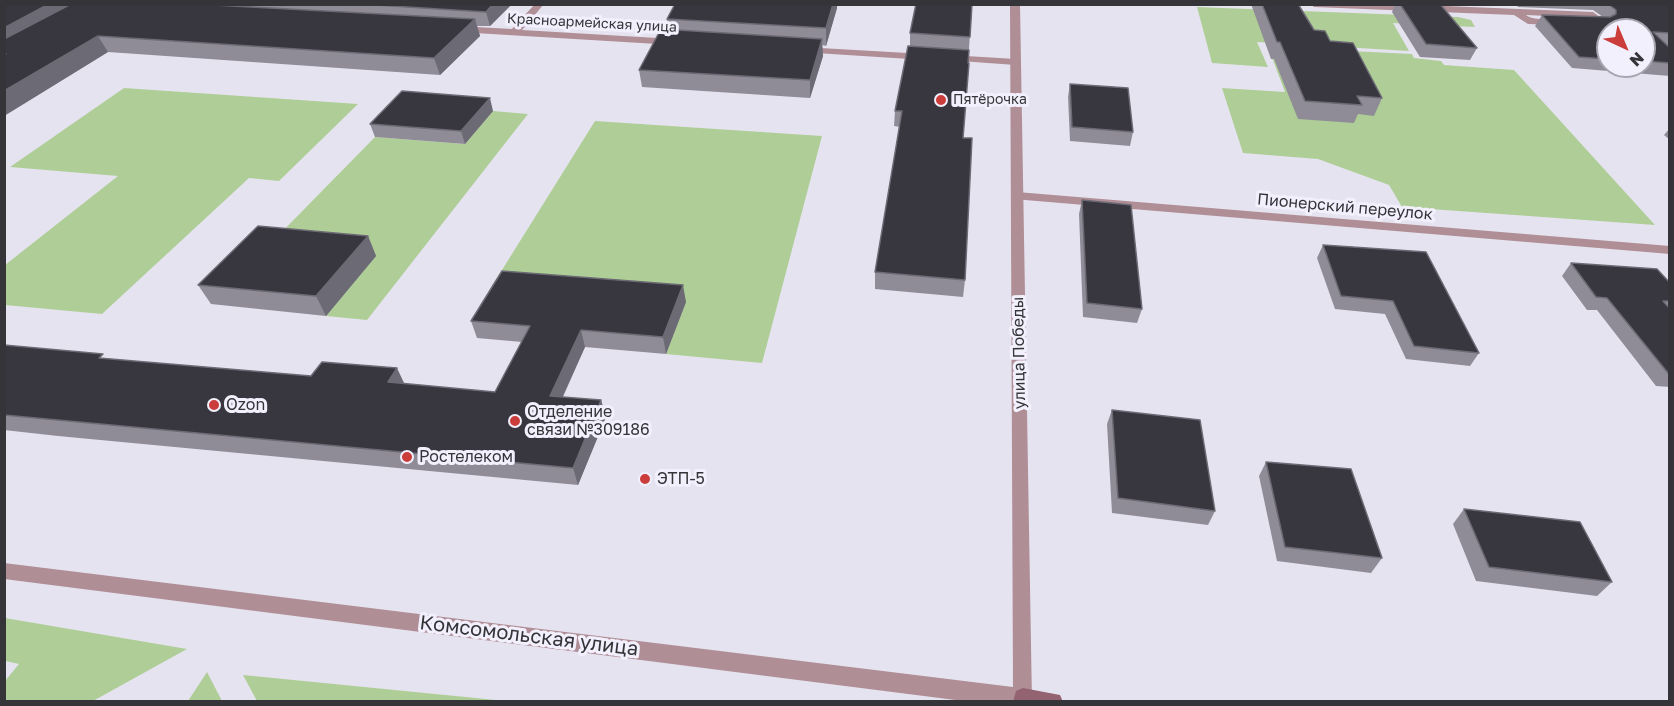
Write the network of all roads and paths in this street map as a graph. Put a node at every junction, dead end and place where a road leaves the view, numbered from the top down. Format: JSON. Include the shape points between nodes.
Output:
{"nodes":[{"id":1,"x":540,"y":4,"type":"edge"},
{"id":2,"x":1015,"y":4,"type":"edge"},
{"id":3,"x":1314,"y":4,"type":"edge"},
{"id":4,"x":1517,"y":13,"type":"junction"},
{"id":5,"x":446,"y":28,"type":"edge"},
{"id":6,"x":515,"y":32,"type":"junction"},
{"id":7,"x":690,"y":43,"type":"edge"},
{"id":8,"x":793,"y":49,"type":"edge"},
{"id":9,"x":932,"y":57,"type":"edge"},
{"id":10,"x":943,"y":58,"type":"edge"},
{"id":11,"x":1016,"y":62,"type":"junction"},
{"id":12,"x":1017,"y":196,"type":"junction"},
{"id":13,"x":1670,"y":250,"type":"edge"},
{"id":14,"x":4,"y":571,"type":"edge"},
{"id":15,"x":1023,"y":700,"type":"edge"},
{"id":16,"x":1053,"y":702,"type":"edge"}],
"edges":[{"from":1,"to":6,"type":"street"},
{"from":2,"to":11,"type":"street","name":"улица Победы"},
{"from":3,"to":4,"type":"street"},
{"from":4,"to":4,"type":"street","via":[[1528,21],[1603,23],[1593,15]]},
{"from":5,"to":6,"type":"street","name":"Красноармейская улица"},
{"from":6,"to":7,"type":"street","name":"Красноармейская улица"},
{"from":8,"to":9,"type":"street"},
{"from":10,"to":11,"type":"street"},
{"from":11,"to":12,"type":"street","name":"улица Победы"},
{"from":12,"to":13,"type":"street","name":"Пионерский переулок"},
{"from":12,"to":15,"type":"street","name":"улица Победы"},
{"from":14,"to":15,"type":"street","name":"Комсомольская улица"},
{"from":15,"to":16,"type":"main road","name":"Комсомольская улица"}]}
